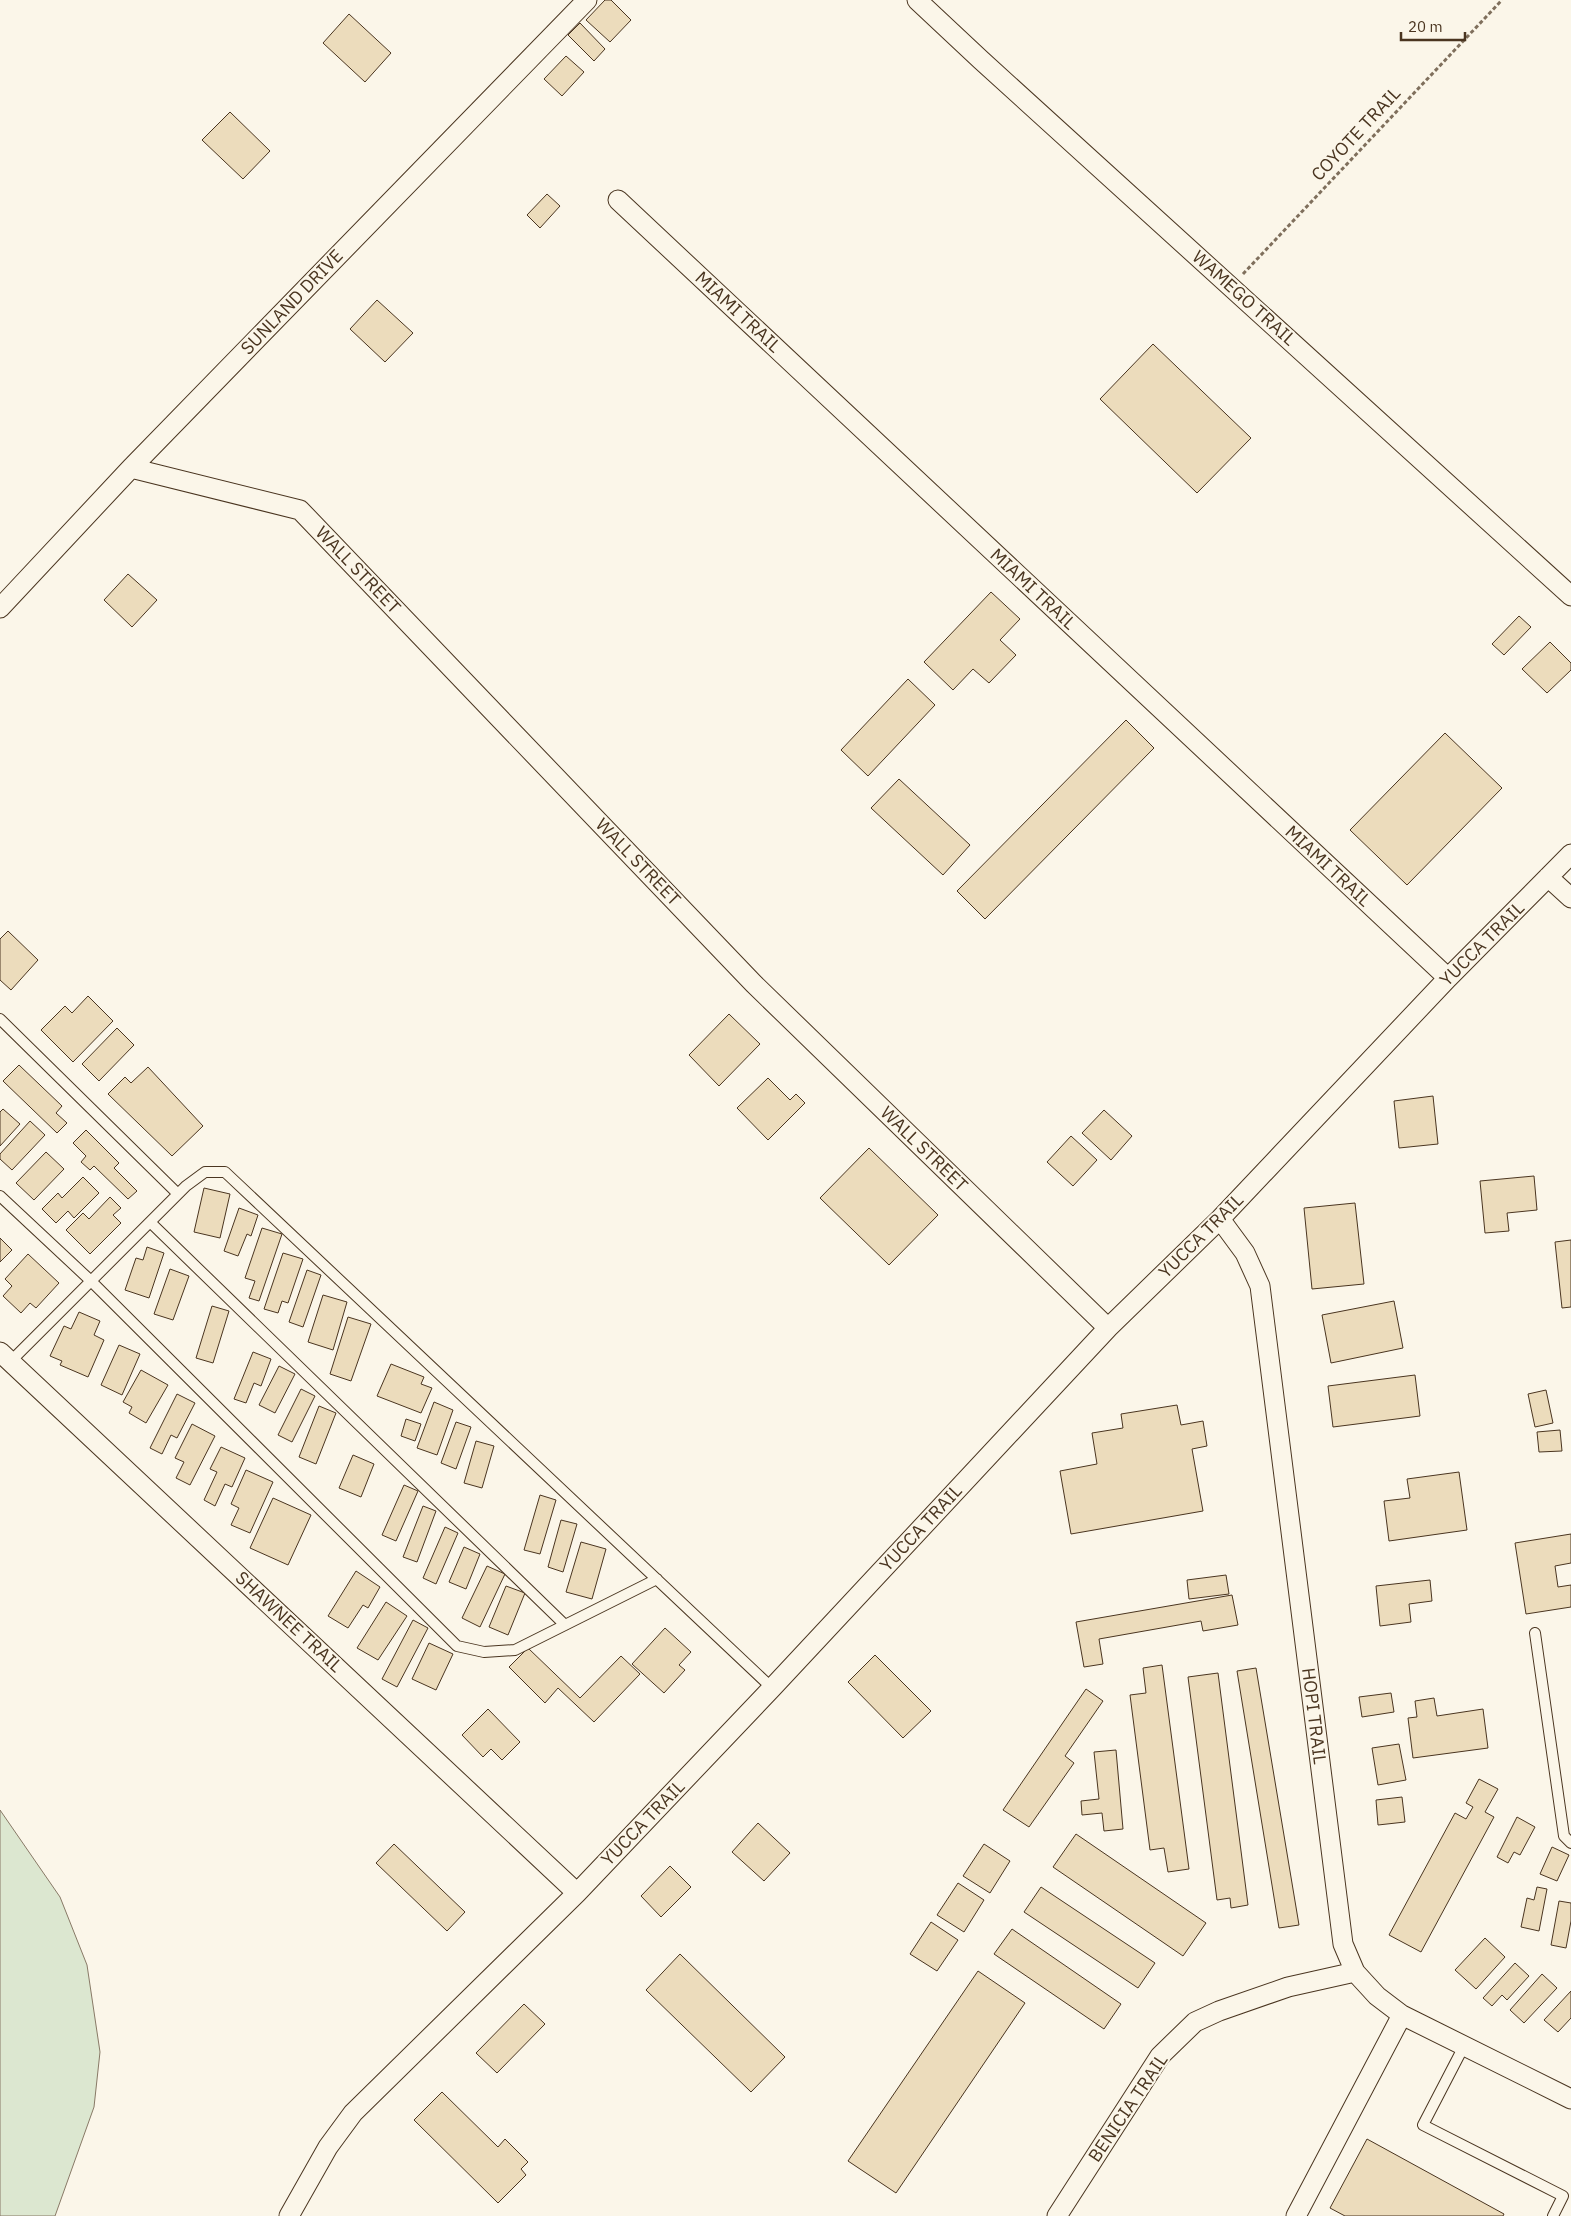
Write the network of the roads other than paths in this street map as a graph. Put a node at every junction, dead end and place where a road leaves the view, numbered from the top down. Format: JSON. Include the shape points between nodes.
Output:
{"nodes":[{"id":1,"x":587,"y":0,"type":"edge"},
{"id":2,"x":917,"y":0,"type":"edge"},
{"id":3,"x":618,"y":200,"type":"dead end"},
{"id":4,"x":131,"y":468,"type":"junction"},
{"id":5,"x":1571,"y":596,"type":"edge"},
{"id":6,"x":0,"y":608,"type":"edge"},
{"id":7,"x":1571,"y":854,"type":"edge"},
{"id":8,"x":1548,"y":877,"type":"junction"},
{"id":9,"x":1571,"y":898,"type":"edge"},
{"id":10,"x":1448,"y":978,"type":"junction"},
{"id":11,"x":0,"y":1019,"type":"edge"},
{"id":12,"x":178,"y":1194,"type":"junction"},
{"id":13,"x":0,"y":1196,"type":"edge"},
{"id":14,"x":1220,"y":1219,"type":"junction"},
{"id":15,"x":150,"y":1222,"type":"junction"},
{"id":16,"x":91,"y":1282,"type":"junction"},
{"id":17,"x":1108,"y":1328,"type":"junction"},
{"id":18,"x":5,"y":1357,"type":"edge"},
{"id":19,"x":657,"y":1579,"type":"junction"},
{"id":20,"x":565,"y":1625,"type":"junction"},
{"id":21,"x":1535,"y":1633,"type":"dead end"},
{"id":22,"x":772,"y":1688,"type":"junction"},
{"id":23,"x":1571,"y":1844,"type":"edge"},
{"id":24,"x":577,"y":1892,"type":"junction"},
{"id":25,"x":1356,"y":1972,"type":"junction"},
{"id":26,"x":1402,"y":2015,"type":"junction"},
{"id":27,"x":1464,"y":2046,"type":"junction"},
{"id":28,"x":1571,"y":2099,"type":"edge"},
{"id":29,"x":289,"y":2216,"type":"edge"},
{"id":30,"x":1057,"y":2216,"type":"edge"},
{"id":31,"x":1296,"y":2216,"type":"edge"},
{"id":32,"x":1553,"y":2216,"type":"edge"}],
"edges":[{"from":1,"to":4,"type":"street","name":"SUNLAND DRIVE"},
{"from":2,"to":5,"type":"street","name":"WAMEGO TRAIL"},
{"from":3,"to":10,"type":"street","name":"MIAMI TRAIL"},
{"from":4,"to":6,"type":"street","name":"SUNLAND DRIVE"},
{"from":4,"to":17,"type":"street","name":"WALL STREET","via":[[300,510],[754,984]]},
{"from":7,"to":8,"type":"street","name":"YUCCA TRAIL"},
{"from":8,"to":9,"type":"street"},
{"from":8,"to":10,"type":"street","name":"YUCCA TRAIL"},
{"from":10,"to":14,"type":"street","name":"YUCCA TRAIL"},
{"from":11,"to":12,"type":"lane"},
{"from":12,"to":15,"type":"lane"},
{"from":12,"to":19,"type":"lane","via":[[205,1172],[225,1172]]},
{"from":13,"to":16,"type":"lane"},
{"from":14,"to":17,"type":"street","name":"YUCCA TRAIL"},
{"from":14,"to":25,"type":"street","name":"HOPI TRAIL","via":[[1245,1253],[1260,1286],[1343,1944]]},
{"from":15,"to":16,"type":"lane"},
{"from":15,"to":20,"type":"lane"},
{"from":16,"to":18,"type":"lane"},
{"from":16,"to":20,"type":"lane","via":[[457,1646],[484,1652],[516,1650]]},
{"from":17,"to":22,"type":"street","name":"YUCCA TRAIL"},
{"from":18,"to":24,"type":"street","name":"SHAWNEE TRAIL"},
{"from":19,"to":20,"type":"lane"},
{"from":19,"to":22,"type":"lane"},
{"from":21,"to":23,"type":"lane","via":[[1564,1836]]},
{"from":22,"to":24,"type":"street","name":"YUCCA TRAIL"},
{"from":24,"to":29,"type":"street","name":"YUCCA TRAIL","via":[[353,2113],[328,2147]]},
{"from":25,"to":26,"type":"street","name":"HOPI TRAIL","via":[[1377,1996]]},
{"from":25,"to":30,"type":"street","name":"BENICIA TRAIL","via":[[1288,1987],[1194,2022],[1160,2056]]},
{"from":26,"to":27,"type":"street","name":"HOPI TRAIL"},
{"from":26,"to":31,"type":"street"},
{"from":27,"to":28,"type":"street","name":"HOPI TRAIL"},
{"from":27,"to":32,"type":"lane","via":[[1423,2125],[1563,2196]]}]}
